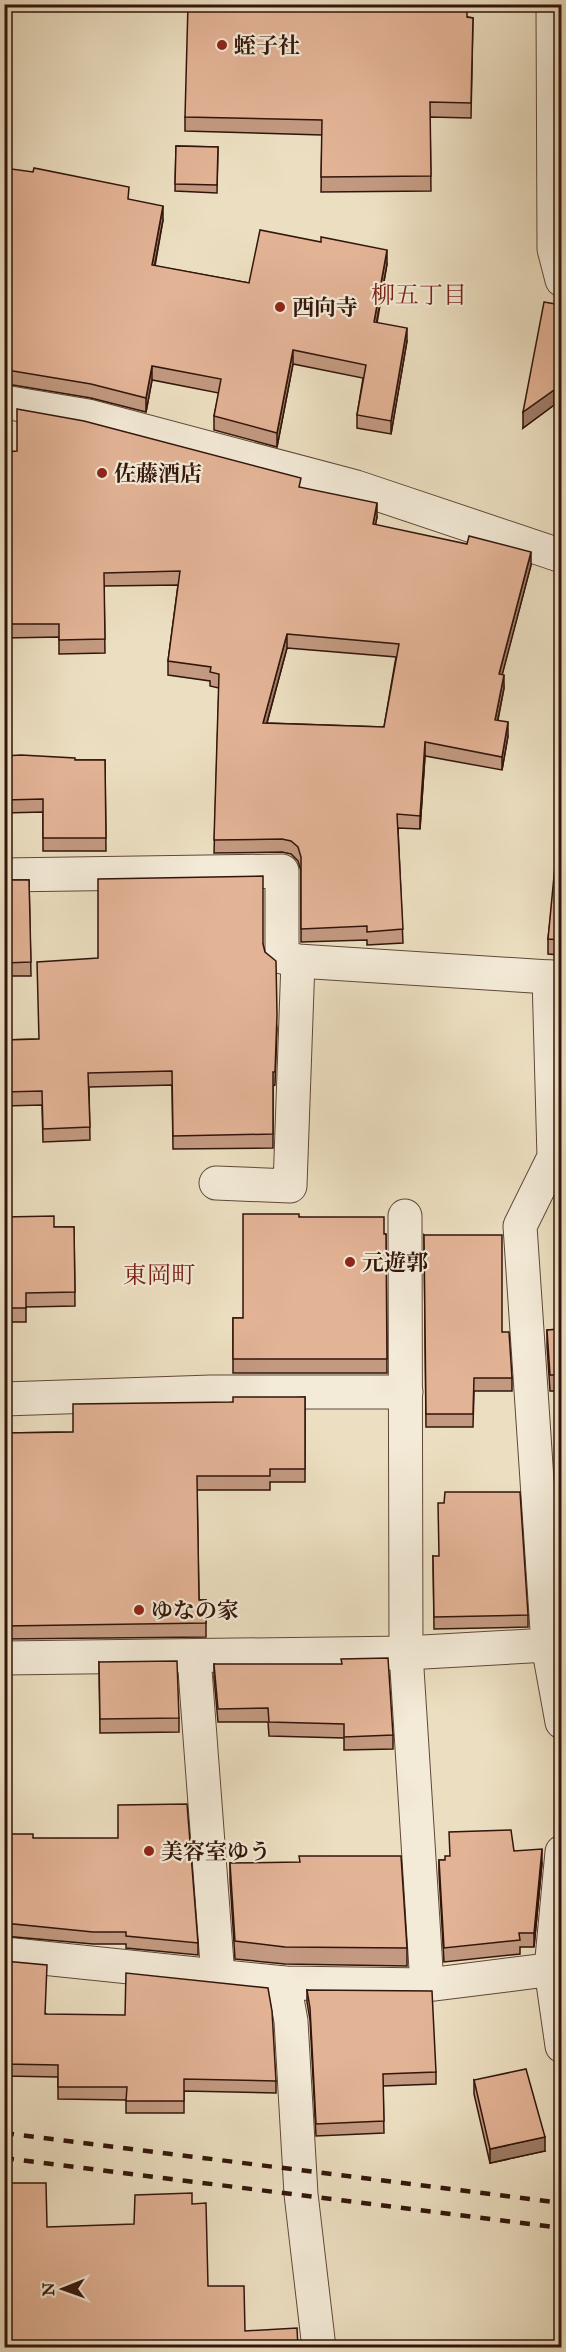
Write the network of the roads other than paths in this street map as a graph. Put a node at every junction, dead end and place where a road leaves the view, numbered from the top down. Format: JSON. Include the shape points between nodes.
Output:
{"nodes":[{"id":1,"x":553,"y":4,"type":"edge"},
{"id":2,"x":561,"y":280,"type":"edge"},
{"id":3,"x":4,"y":402,"type":"edge"},
{"id":4,"x":561,"y":556,"type":"edge"},
{"id":5,"x":4,"y":874,"type":"edge"},
{"id":6,"x":298,"y":961,"type":"junction"},
{"id":7,"x":555,"y":977,"type":"edge"},
{"id":8,"x":216,"y":1183,"type":"dead end"},
{"id":9,"x":405,"y":1216,"type":"dead end"},
{"id":10,"x":406,"y":1392,"type":"junction"},
{"id":11,"x":4,"y":1399,"type":"edge"},
{"id":12,"x":548,"y":1645,"type":"junction"},
{"id":13,"x":406,"y":1653,"type":"junction"},
{"id":14,"x":194,"y":1657,"type":"junction"},
{"id":15,"x":4,"y":1658,"type":"edge"},
{"id":16,"x":561,"y":1722,"type":"edge"},
{"id":17,"x":561,"y":1852,"type":"edge"},
{"id":18,"x":4,"y":1954,"type":"edge"},
{"id":19,"x":556,"y":1969,"type":"edge"},
{"id":20,"x":218,"y":1977,"type":"junction"},
{"id":21,"x":284,"y":1983,"type":"junction"},
{"id":22,"x":427,"y":1985,"type":"junction"},
{"id":23,"x":561,"y":2046,"type":"edge"},
{"id":24,"x":319,"y":2348,"type":"edge"}],
"edges":[{"from":1,"to":2,"type":"street","via":[[554,249]]},
{"from":3,"to":4,"type":"street","via":[[88,416],[356,487]]},
{"from":5,"to":6,"type":"street","via":[[282,871],[282,957]]},
{"from":6,"to":7,"type":"street"},
{"from":6,"to":8,"type":"street","via":[[290,1186]]},
{"from":7,"to":12,"type":"street","via":[[554,1157],[520,1226]]},
{"from":9,"to":10,"type":"street"},
{"from":10,"to":11,"type":"street","via":[[211,1392]]},
{"from":10,"to":13,"type":"street"},
{"from":12,"to":13,"type":"street"},
{"from":12,"to":16,"type":"street"},
{"from":13,"to":14,"type":"street"},
{"from":13,"to":22,"type":"street"},
{"from":14,"to":15,"type":"street"},
{"from":14,"to":20,"type":"street"},
{"from":17,"to":19,"type":"street"},
{"from":18,"to":20,"type":"street"},
{"from":19,"to":22,"type":"street"},
{"from":19,"to":23,"type":"street"},
{"from":20,"to":21,"type":"street"},
{"from":21,"to":22,"type":"street"},
{"from":21,"to":24,"type":"street","via":[[291,2021],[301,2194]]}]}
